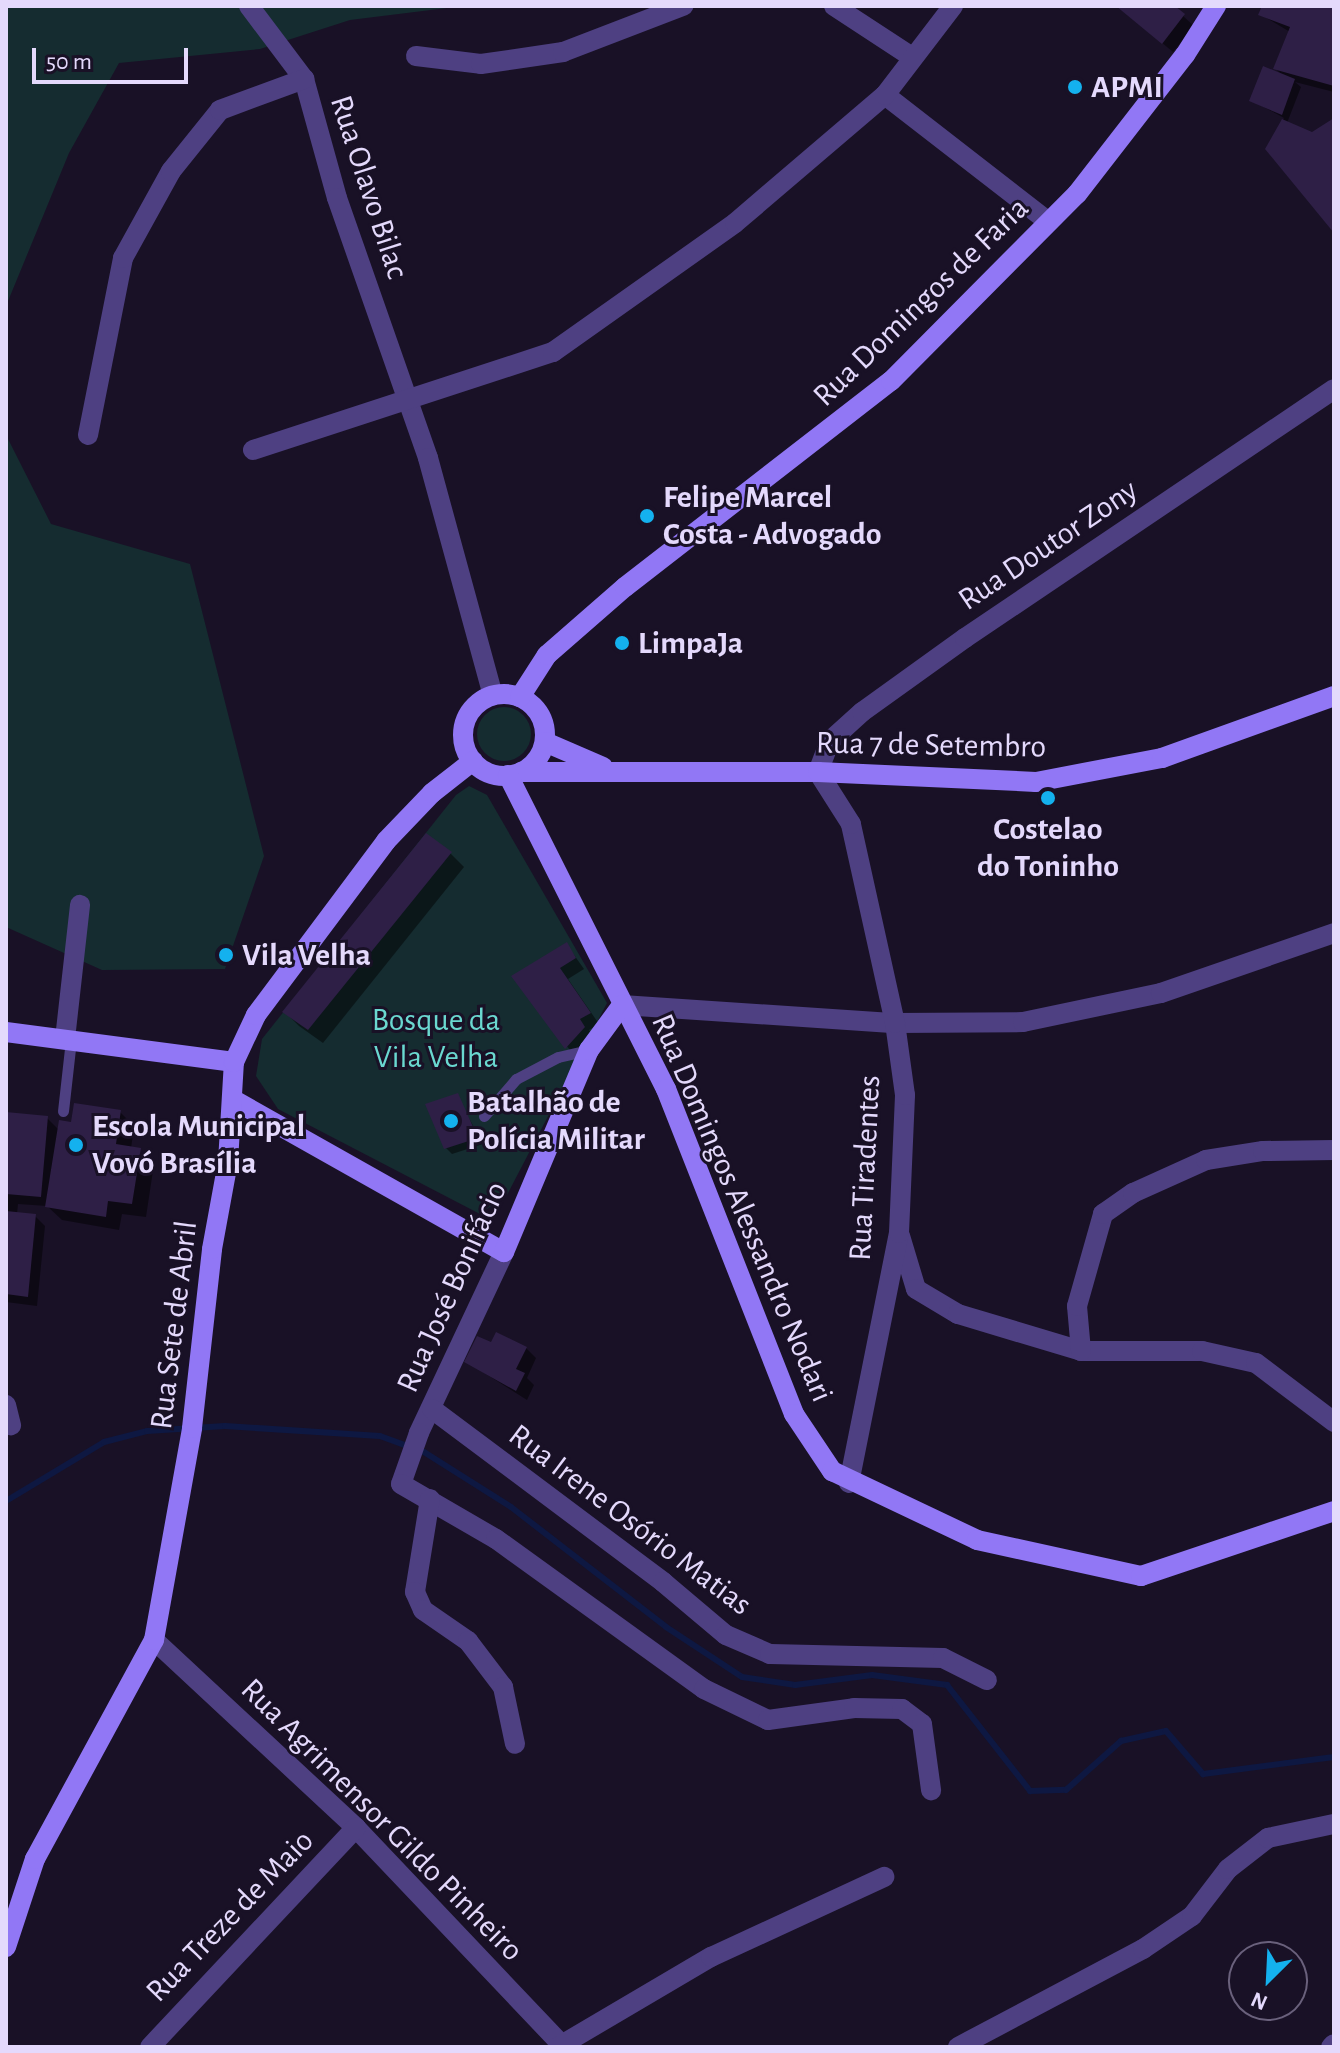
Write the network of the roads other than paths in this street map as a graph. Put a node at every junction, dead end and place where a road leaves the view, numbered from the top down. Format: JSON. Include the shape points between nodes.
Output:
{"nodes":[{"id":1,"x":249,"y":6,"type":"edge"},
{"id":2,"x":683,"y":6,"type":"edge"},
{"id":3,"x":834,"y":6,"type":"edge"},
{"id":4,"x":953,"y":6,"type":"edge"},
{"id":5,"x":1216,"y":6,"type":"edge"},
{"id":6,"x":416,"y":56,"type":"dead end"},
{"id":7,"x":912,"y":57,"type":"junction"},
{"id":8,"x":304,"y":79,"type":"junction"},
{"id":9,"x":885,"y":95,"type":"junction"},
{"id":10,"x":1049,"y":222,"type":"junction"},
{"id":11,"x":1334,"y":389,"type":"edge"},
{"id":12,"x":408,"y":400,"type":"junction"},
{"id":13,"x":88,"y":435,"type":"dead end"},
{"id":14,"x":253,"y":450,"type":"dead end"},
{"id":15,"x":493,"y":695,"type":"junction"},
{"id":16,"x":1334,"y":696,"type":"edge"},
{"id":17,"x":520,"y":697,"type":"junction"},
{"id":18,"x":545,"y":742,"type":"junction"},
{"id":19,"x":473,"y":761,"type":"junction"},
{"id":20,"x":611,"y":771,"type":"junction"},
{"id":21,"x":818,"y":772,"type":"junction"},
{"id":22,"x":515,"y":774,"type":"junction"},
{"id":23,"x":80,"y":905,"type":"dead end"},
{"id":24,"x":1334,"y":933,"type":"edge"},
{"id":25,"x":622,"y":1005,"type":"junction"},
{"id":26,"x":895,"y":1023,"type":"junction"},
{"id":27,"x":6,"y":1032,"type":"edge"},
{"id":28,"x":68,"y":1040,"type":"junction"},
{"id":29,"x":589,"y":1050,"type":"junction"},
{"id":30,"x":234,"y":1062,"type":"junction"},
{"id":31,"x":232,"y":1099,"type":"junction"},
{"id":32,"x":63,"y":1111,"type":"dead end"},
{"id":33,"x":484,"y":1116,"type":"dead end"},
{"id":34,"x":1334,"y":1150,"type":"edge"},
{"id":35,"x":899,"y":1233,"type":"junction"},
{"id":36,"x":504,"y":1252,"type":"junction"},
{"id":37,"x":1081,"y":1351,"type":"junction"},
{"id":38,"x":432,"y":1409,"type":"junction"},
{"id":39,"x":1334,"y":1422,"type":"edge"},
{"id":40,"x":849,"y":1483,"type":"junction"},
{"id":41,"x":430,"y":1499,"type":"junction"},
{"id":42,"x":1334,"y":1511,"type":"edge"},
{"id":43,"x":154,"y":1640,"type":"junction"},
{"id":44,"x":987,"y":1680,"type":"dead end"},
{"id":45,"x":515,"y":1744,"type":"dead end"},
{"id":46,"x":931,"y":1790,"type":"dead end"},
{"id":47,"x":1334,"y":1824,"type":"edge"},
{"id":48,"x":356,"y":1828,"type":"junction"},
{"id":49,"x":884,"y":1877,"type":"dead end"},
{"id":50,"x":6,"y":1947,"type":"edge"},
{"id":51,"x":570,"y":2044,"type":"edge"},
{"id":52,"x":150,"y":2047,"type":"edge"},
{"id":53,"x":958,"y":2047,"type":"edge"}],
"edges":[{"from":1,"to":8,"type":"street"},
{"from":2,"to":6,"type":"street","via":[[563,52],[481,64]]},
{"from":3,"to":7,"type":"street"},
{"from":4,"to":7,"type":"street"},
{"from":5,"to":10,"type":"street","name":"Rua Domingos de Faria","via":[[1165,80]]},
{"from":7,"to":9,"type":"street"},
{"from":8,"to":12,"type":"street","name":"Rua Olavo Bilac","via":[[337,198]]},
{"from":8,"to":13,"type":"street","name":"Rua Olavo Bilac","via":[[220,110],[171,171],[123,258]]},
{"from":9,"to":10,"type":"street"},
{"from":9,"to":12,"type":"street","via":[[735,223],[553,352]]},
{"from":10,"to":17,"type":"street","name":"Rua Domingos de Faria","via":[[891,381],[625,587],[547,655]]},
{"from":11,"to":21,"type":"street","name":"Rua Doutor Zony","via":[[862,712],[830,741]]},
{"from":12,"to":14,"type":"street"},
{"from":12,"to":15,"type":"street","name":"Rua Olavo Bilac"},
{"from":15,"to":17,"type":"street"},
{"from":15,"to":19,"type":"street","via":[[471,711],[465,723],[466,750]]},
{"from":16,"to":21,"type":"street","name":"Rua 7 de Setembro","via":[[1162,758],[1036,782]]},
{"from":17,"to":18,"type":"street","via":[[540,715]]},
{"from":18,"to":20,"type":"street","name":"Rua 7 de Setembro"},
{"from":18,"to":22,"type":"street","via":[[540,755]]},
{"from":19,"to":22,"type":"street","via":[[483,769]]},
{"from":19,"to":30,"type":"street","name":"Rua Sete de Abril","via":[[432,793],[386,841],[256,1015]]},
{"from":20,"to":21,"type":"street","name":"Rua 7 de Setembro"},
{"from":20,"to":22,"type":"street","name":"Rua 7 de Setembro"},
{"from":21,"to":26,"type":"street","name":"Rua Tiradentes","via":[[851,824]]},
{"from":22,"to":25,"type":"street","name":"Rua Domingos Alessandro Nodari"},
{"from":23,"to":28,"type":"street"},
{"from":24,"to":26,"type":"street","via":[[1161,993],[1023,1022]]},
{"from":25,"to":26,"type":"street"},
{"from":25,"to":29,"type":"street","name":"Rua José Bonifácio"},
{"from":25,"to":40,"type":"street","name":"Rua Domingos Alessandro Nodari","via":[[666,1089],[794,1414],[832,1471]]},
{"from":26,"to":35,"type":"street","name":"Rua Tiradentes","via":[[905,1095]]},
{"from":27,"to":28,"type":"street"},
{"from":28,"to":30,"type":"street"},
{"from":28,"to":32,"type":"lane"},
{"from":29,"to":33,"type":"lane","via":[[558,1057],[516,1079]]},
{"from":29,"to":36,"type":"street","name":"Rua José Bonifácio"},
{"from":30,"to":31,"type":"street","name":"Rua Sete de Abril"},
{"from":31,"to":36,"type":"street"},
{"from":31,"to":43,"type":"street","name":"Rua Sete de Abril","via":[[192,1428]]},
{"from":34,"to":37,"type":"street","via":[[1263,1151],[1206,1160],[1133,1193],[1103,1214],[1077,1306]]},
{"from":35,"to":37,"type":"street","via":[[916,1289],[958,1314]]},
{"from":35,"to":40,"type":"street","name":"Rua Tiradentes"},
{"from":36,"to":38,"type":"street","name":"Rua José Bonifácio"},
{"from":37,"to":39,"type":"street","via":[[1202,1351],[1256,1363]]},
{"from":38,"to":41,"type":"street","name":"Rua José Bonifácio","via":[[401,1484]]},
{"from":38,"to":44,"type":"street","name":"Rua Irene Osório Matias","via":[[726,1635],[770,1654],[943,1658]]},
{"from":40,"to":42,"type":"street","via":[[977,1540],[1141,1576]]},
{"from":41,"to":45,"type":"street","via":[[415,1592],[423,1610],[468,1641],[503,1687]]},
{"from":41,"to":46,"type":"street","via":[[496,1539],[704,1689],[768,1720],[854,1708],[902,1709],[922,1724]]},
{"from":43,"to":48,"type":"street","name":"Rua Agrimensor Gildo Pinheiro"},
{"from":43,"to":50,"type":"street","name":"Rua Sete de Abril","via":[[35,1859]]},
{"from":47,"to":53,"type":"street","via":[[1268,1838],[1228,1869],[1192,1916],[1143,1949]]},
{"from":48,"to":51,"type":"street","name":"Rua Agrimensor Gildo Pinheiro"},
{"from":48,"to":52,"type":"street","name":"Rua Treze de Maio"},
{"from":49,"to":51,"type":"street","via":[[711,1957]]}]}
